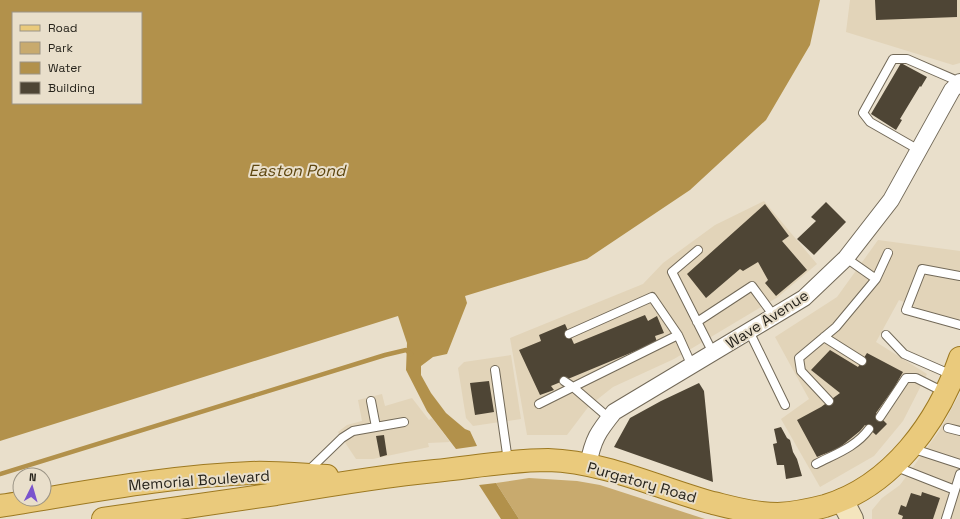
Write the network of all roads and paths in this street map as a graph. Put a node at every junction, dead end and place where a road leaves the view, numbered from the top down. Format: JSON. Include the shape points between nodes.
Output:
{"nodes":[{"id":1,"x":960,"y":82,"type":"edge"},
{"id":2,"x":919,"y":150,"type":"junction"},
{"id":3,"x":698,"y":250,"type":"dead end"},
{"id":4,"x":888,"y":253,"type":"dead end"},
{"id":5,"x":846,"y":258,"type":"junction"},
{"id":6,"x":960,"y":276,"type":"edge"},
{"id":7,"x":876,"y":279,"type":"junction"},
{"id":8,"x":774,"y":316,"type":"junction"},
{"id":9,"x":697,"y":322,"type":"junction"},
{"id":10,"x":960,"y":325,"type":"edge"},
{"id":11,"x":749,"y":331,"type":"junction"},
{"id":12,"x":569,"y":334,"type":"dead end"},
{"id":13,"x":886,"y":335,"type":"dead end"},
{"id":14,"x":678,"y":336,"type":"junction"},
{"id":15,"x":824,"y":336,"type":"junction"},
{"id":16,"x":713,"y":353,"type":"junction"},
{"id":17,"x":862,"y":361,"type":"dead end"},
{"id":18,"x":692,"y":366,"type":"junction"},
{"id":19,"x":495,"y":370,"type":"dead end"},
{"id":20,"x":952,"y":375,"type":"edge"},
{"id":21,"x":564,"y":381,"type":"dead end"},
{"id":22,"x":573,"y":387,"type":"junction"},
{"id":23,"x":829,"y":400,"type":"dead end"},
{"id":24,"x":371,"y":401,"type":"dead end"},
{"id":25,"x":539,"y":404,"type":"dead end"},
{"id":26,"x":785,"y":405,"type":"dead end"},
{"id":27,"x":880,"y":417,"type":"dead end"},
{"id":28,"x":609,"y":418,"type":"junction"},
{"id":29,"x":404,"y":422,"type":"dead end"},
{"id":30,"x":376,"y":427,"type":"junction"},
{"id":31,"x":948,"y":428,"type":"dead end"},
{"id":32,"x":869,"y":429,"type":"dead end"},
{"id":33,"x":960,"y":431,"type":"edge"},
{"id":34,"x":910,"y":447,"type":"junction"},
{"id":35,"x":508,"y":462,"type":"junction"},
{"id":36,"x":588,"y":464,"type":"junction"},
{"id":37,"x":816,"y":464,"type":"dead end"},
{"id":38,"x":960,"y":464,"type":"edge"},
{"id":39,"x":894,"y":466,"type":"junction"},
{"id":40,"x":445,"y":470,"type":"joint"},
{"id":41,"x":960,"y":474,"type":"edge"},
{"id":42,"x":305,"y":475,"type":"junction"},
{"id":43,"x":399,"y":475,"type":"junction"},
{"id":44,"x":955,"y":490,"type":"junction"},
{"id":45,"x":842,"y":500,"type":"junction"},
{"id":46,"x":0,"y":506,"type":"edge"},
{"id":47,"x":824,"y":513,"type":"edge"},
{"id":48,"x":748,"y":515,"type":"edge"},
{"id":49,"x":103,"y":519,"type":"edge"},
{"id":50,"x":852,"y":519,"type":"edge"},
{"id":51,"x":946,"y":519,"type":"edge"}],
"edges":[{"from":1,"to":2,"type":"street","name":"Wave Avenue","via":[[952,90]]},
{"from":1,"to":2,"type":"lane","via":[[907,60],[893,58],[862,113],[870,122]]},
{"from":2,"to":5,"type":"street","name":"Wave Avenue","via":[[891,200]]},
{"from":3,"to":9,"type":"lane","via":[[672,272]]},
{"from":4,"to":7,"type":"lane"},
{"from":5,"to":7,"type":"lane"},
{"from":5,"to":8,"type":"street","name":"Wave Avenue","via":[[804,298]]},
{"from":6,"to":10,"type":"lane","via":[[922,269],[906,310]]},
{"from":7,"to":15,"type":"lane","via":[[836,327]]},
{"from":8,"to":9,"type":"lane","via":[[752,286]]},
{"from":8,"to":11,"type":"street","name":"Wave Avenue"},
{"from":9,"to":16,"type":"lane"},
{"from":11,"to":16,"type":"street","name":"Wave Avenue"},
{"from":11,"to":26,"type":"lane"},
{"from":12,"to":14,"type":"lane","via":[[652,298]]},
{"from":13,"to":20,"type":"lane","via":[[904,354]]},
{"from":14,"to":18,"type":"lane"},
{"from":14,"to":22,"type":"lane"},
{"from":15,"to":17,"type":"lane"},
{"from":15,"to":23,"type":"lane","via":[[798,358],[801,371]]},
{"from":16,"to":18,"type":"street","name":"Wave Avenue"},
{"from":18,"to":28,"type":"street","name":"Wave Avenue","via":[[614,412]]},
{"from":19,"to":35,"type":"lane"},
{"from":20,"to":27,"type":"lane","via":[[903,378]]},
{"from":20,"to":34,"type":"main road","name":"Purgatory Road","via":[[936,410]]},
{"from":21,"to":22,"type":"lane"},
{"from":22,"to":25,"type":"lane"},
{"from":22,"to":28,"type":"lane"},
{"from":24,"to":30,"type":"lane"},
{"from":28,"to":36,"type":"street","name":"Wave Avenue","via":[[592,444]]},
{"from":29,"to":30,"type":"lane"},
{"from":30,"to":42,"type":"lane","via":[[353,431],[342,438]]},
{"from":31,"to":33,"type":"lane"},
{"from":32,"to":37,"type":"lane","via":[[860,435],[855,444]]},
{"from":34,"to":38,"type":"lane"},
{"from":34,"to":39,"type":"main road","name":"Purgatory Road"},
{"from":35,"to":36,"type":"main road","name":"Purgatory Road","via":[[550,460]]},
{"from":35,"to":40,"type":"main road","name":"Purgatory Road"},
{"from":36,"to":48,"type":"main road","name":"Purgatory Road"},
{"from":39,"to":44,"type":"lane"},
{"from":39,"to":45,"type":"main road","name":"Purgatory Road","via":[[868,486]]},
{"from":40,"to":43,"type":"main road","name":"Memorial Boulevard"},
{"from":41,"to":44,"type":"lane"},
{"from":42,"to":43,"type":"main road","name":"Memorial Boulevard"},
{"from":42,"to":46,"type":"main road","name":"Memorial Boulevard","via":[[252,473],[194,477],[129,484]]},
{"from":43,"to":49,"type":"main road","name":"Memorial Boulevard"},
{"from":44,"to":51,"type":"lane"},
{"from":45,"to":47,"type":"main road","name":"Purgatory Road"},
{"from":45,"to":50,"type":"street"},
{"from":47,"to":48,"type":"main road","name":"Purgatory Road","via":[[801,511]]}]}
